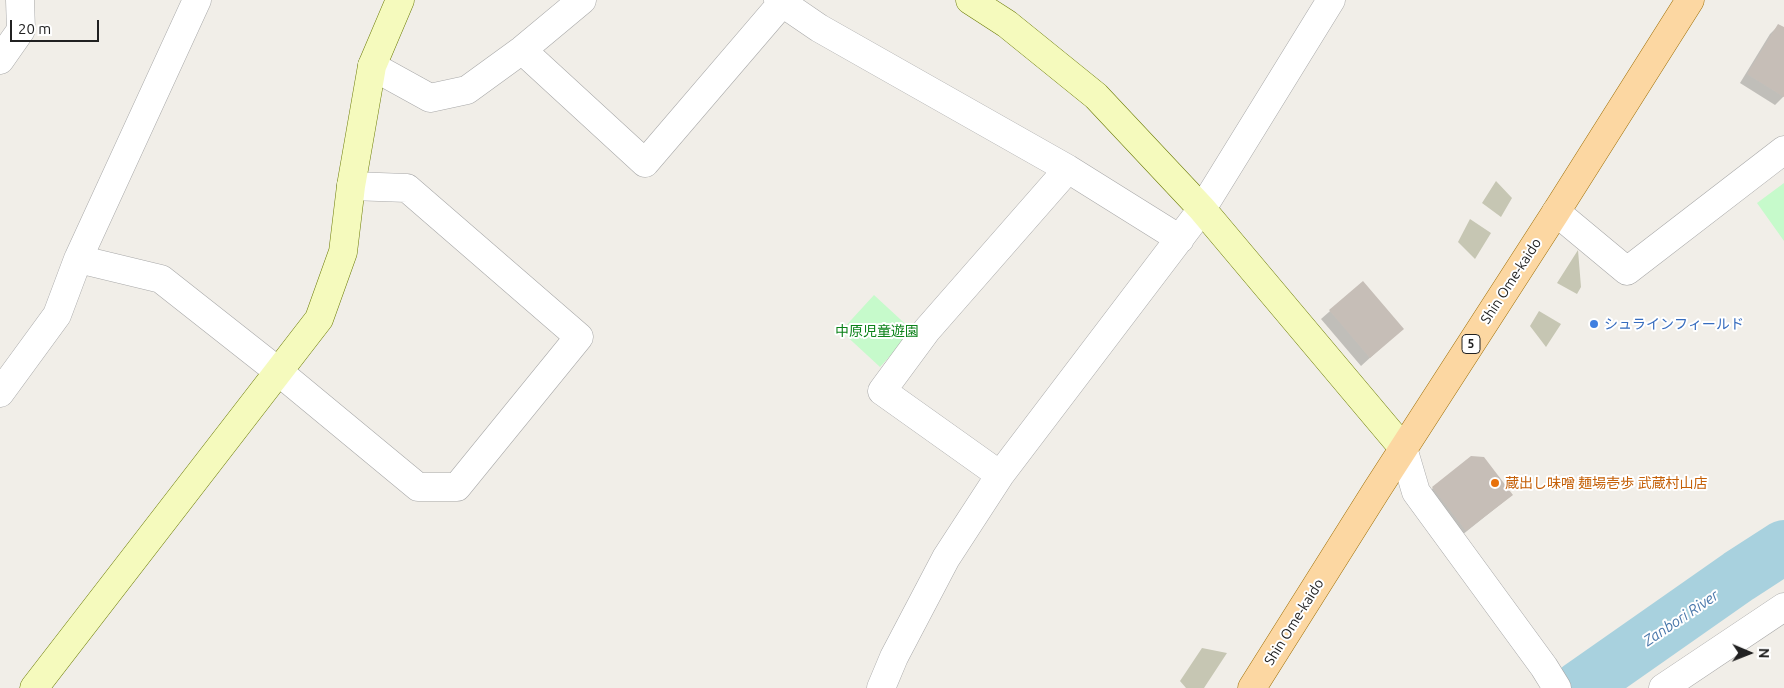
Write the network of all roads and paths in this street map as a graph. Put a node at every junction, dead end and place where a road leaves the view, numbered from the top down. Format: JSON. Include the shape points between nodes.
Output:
{"nodes":[{"id":1,"x":20,"y":0,"type":"edge"},
{"id":2,"x":197,"y":0,"type":"edge"},
{"id":3,"x":400,"y":0,"type":"edge"},
{"id":4,"x":582,"y":0,"type":"edge"},
{"id":5,"x":1331,"y":0,"type":"edge"},
{"id":6,"x":1690,"y":0,"type":"edge"},
{"id":7,"x":780,"y":2,"type":"edge"},
{"id":8,"x":979,"y":2,"type":"edge"},
{"id":9,"x":522,"y":50,"type":"junction"},
{"id":10,"x":0,"y":60,"type":"edge"},
{"id":11,"x":372,"y":66,"type":"junction"},
{"id":12,"x":1784,"y":150,"type":"edge"},
{"id":13,"x":1068,"y":169,"type":"junction"},
{"id":14,"x":351,"y":186,"type":"junction"},
{"id":15,"x":1202,"y":209,"type":"junction"},
{"id":16,"x":1556,"y":212,"type":"junction"},
{"id":17,"x":1180,"y":239,"type":"junction"},
{"id":18,"x":78,"y":259,"type":"junction"},
{"id":19,"x":279,"y":372,"type":"junction"},
{"id":20,"x":0,"y":393,"type":"edge"},
{"id":21,"x":1403,"y":448,"type":"junction"},
{"id":22,"x":1000,"y":475,"type":"junction"},
{"id":23,"x":1784,"y":607,"type":"edge"},
{"id":24,"x":1552,"y":681,"type":"edge"},
{"id":25,"x":34,"y":688,"type":"edge"},
{"id":26,"x":881,"y":688,"type":"edge"},
{"id":27,"x":1252,"y":688,"type":"edge"},
{"id":28,"x":1663,"y":688,"type":"edge"}],
"edges":[{"from":1,"to":10,"type":"street","via":[[21,30]]},
{"from":2,"to":18,"type":"street"},
{"from":3,"to":11,"type":"street"},
{"from":4,"to":9,"type":"street"},
{"from":5,"to":15,"type":"street"},
{"from":6,"to":16,"type":"main road","name":"Shin Ome-kaido","number":"5"},
{"from":7,"to":9,"type":"street","via":[[645,163]]},
{"from":7,"to":13,"type":"street","via":[[818,28]]},
{"from":8,"to":15,"type":"street","via":[[1096,96]]},
{"from":9,"to":11,"type":"street","via":[[467,90],[430,98]]},
{"from":11,"to":14,"type":"street"},
{"from":12,"to":16,"type":"street","via":[[1627,271]]},
{"from":13,"to":17,"type":"street"},
{"from":13,"to":22,"type":"street","via":[[927,330],[882,391]]},
{"from":14,"to":19,"type":"street","via":[[343,252],[318,319]]},
{"from":14,"to":19,"type":"street","via":[[407,188],[579,337],[457,487],[418,486]]},
{"from":15,"to":17,"type":"street"},
{"from":15,"to":21,"type":"street"},
{"from":16,"to":21,"type":"main road","name":"Shin Ome-kaido","number":"5"},
{"from":17,"to":22,"type":"street"},
{"from":18,"to":19,"type":"street","via":[[162,279]]},
{"from":18,"to":20,"type":"street","via":[[57,315]]},
{"from":19,"to":25,"type":"street"},
{"from":21,"to":24,"type":"street","via":[[1416,492]]},
{"from":21,"to":27,"type":"main road","name":"Shin Ome-kaido","number":"5"},
{"from":22,"to":26,"type":"street","via":[[946,558]]},
{"from":23,"to":28,"type":"street"}]}
